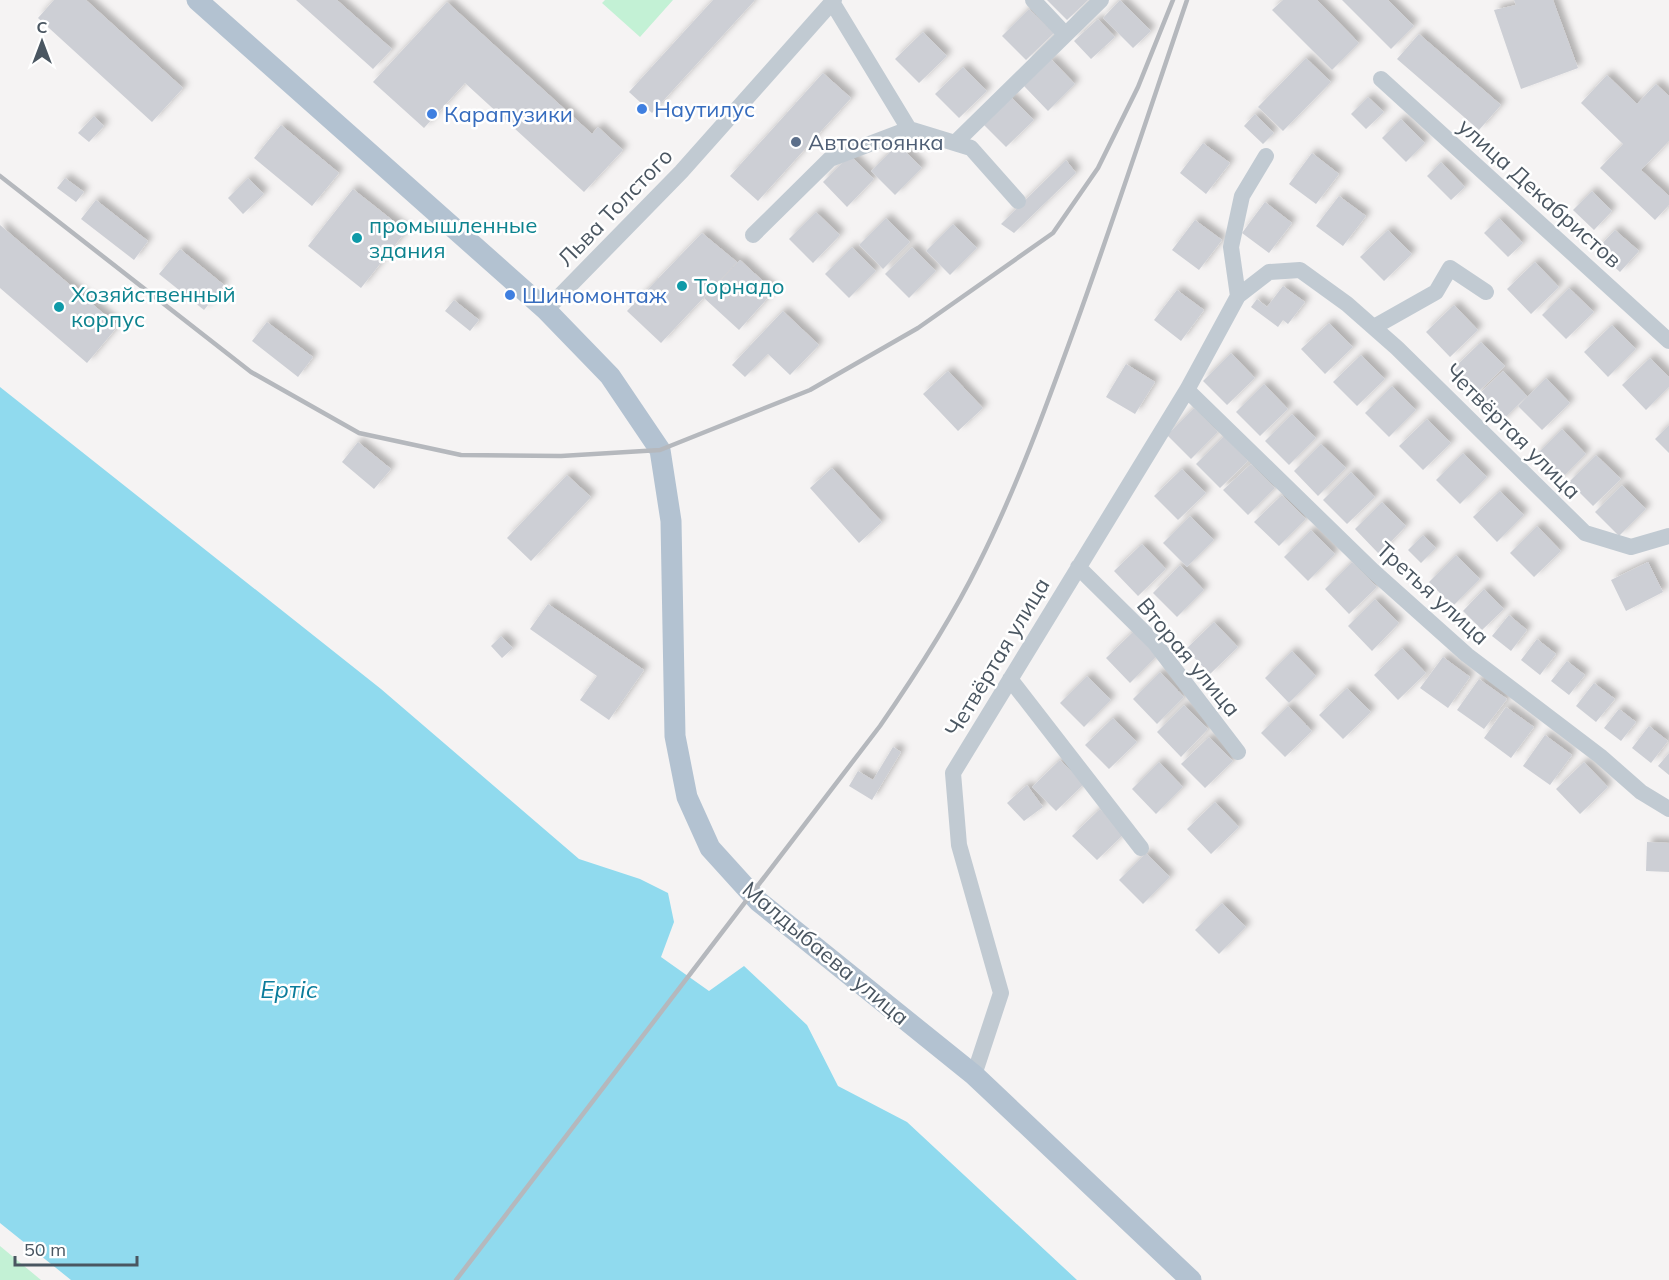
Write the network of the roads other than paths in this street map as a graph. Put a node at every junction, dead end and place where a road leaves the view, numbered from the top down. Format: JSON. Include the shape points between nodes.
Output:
{"nodes":[{"id":1,"x":196,"y":0,"type":"edge"},
{"id":2,"x":1033,"y":0,"type":"edge"},
{"id":3,"x":1101,"y":0,"type":"edge"},
{"id":4,"x":833,"y":1,"type":"edge"},
{"id":5,"x":1065,"y":34,"type":"junction"},
{"id":6,"x":1382,"y":79,"type":"dead end"},
{"id":7,"x":909,"y":129,"type":"junction"},
{"id":8,"x":956,"y":142,"type":"junction"},
{"id":9,"x":1266,"y":156,"type":"dead end"},
{"id":10,"x":1018,"y":201,"type":"dead end"},
{"id":11,"x":753,"y":235,"type":"dead end"},
{"id":12,"x":1486,"y":292,"type":"dead end"},
{"id":13,"x":1239,"y":296,"type":"junction"},
{"id":14,"x":546,"y":310,"type":"junction"},
{"id":15,"x":1374,"y":327,"type":"junction"},
{"id":16,"x":1669,"y":341,"type":"edge"},
{"id":17,"x":1186,"y":390,"type":"junction"},
{"id":18,"x":1669,"y":536,"type":"edge"},
{"id":19,"x":1078,"y":567,"type":"junction"},
{"id":20,"x":1010,"y":678,"type":"junction"},
{"id":21,"x":1238,"y":752,"type":"dead end"},
{"id":22,"x":1669,"y":809,"type":"edge"},
{"id":23,"x":1141,"y":848,"type":"dead end"},
{"id":24,"x":974,"y":1075,"type":"junction"},
{"id":25,"x":1191,"y":1280,"type":"edge"}],
"edges":[{"from":1,"to":14,"type":"main road","name":"Малдыбаева улица"},
{"from":2,"to":5,"type":"street"},
{"from":3,"to":5,"type":"street"},
{"from":4,"to":7,"type":"street"},
{"from":4,"to":14,"type":"street","name":"Льва Толстого","via":[[681,172]]},
{"from":5,"to":8,"type":"street"},
{"from":6,"to":16,"type":"street","name":"улица Декабристов"},
{"from":7,"to":8,"type":"street"},
{"from":7,"to":11,"type":"street","via":[[830,159]]},
{"from":8,"to":10,"type":"street","via":[[971,148]]},
{"from":9,"to":13,"type":"street","via":[[1242,196],[1231,247]]},
{"from":12,"to":15,"type":"street","via":[[1450,268],[1436,292]]},
{"from":13,"to":15,"type":"street","name":"Четвёртая улица","via":[[1269,272],[1300,270]]},
{"from":13,"to":17,"type":"street","name":"Четвёртая улица"},
{"from":14,"to":24,"type":"main road","name":"Малдыбаева улица","via":[[610,376],[660,450],[671,521],[675,736],[687,797],[710,848],[758,900]]},
{"from":15,"to":18,"type":"street","name":"Четвёртая улица","via":[[1585,533],[1630,547]]},
{"from":17,"to":19,"type":"street","name":"Четвёртая улица"},
{"from":17,"to":22,"type":"street","name":"Третья улица","via":[[1373,571],[1467,655],[1641,792]]},
{"from":19,"to":20,"type":"street","name":"Четвёртая улица"},
{"from":19,"to":21,"type":"street","name":"Вторая улица","via":[[1154,642]]},
{"from":20,"to":23,"type":"street"},
{"from":20,"to":24,"type":"street","name":"Четвёртая улица","via":[[953,772],[959,845],[1001,993]]},
{"from":24,"to":25,"type":"main road","name":"Малдыбаева улица"}]}
